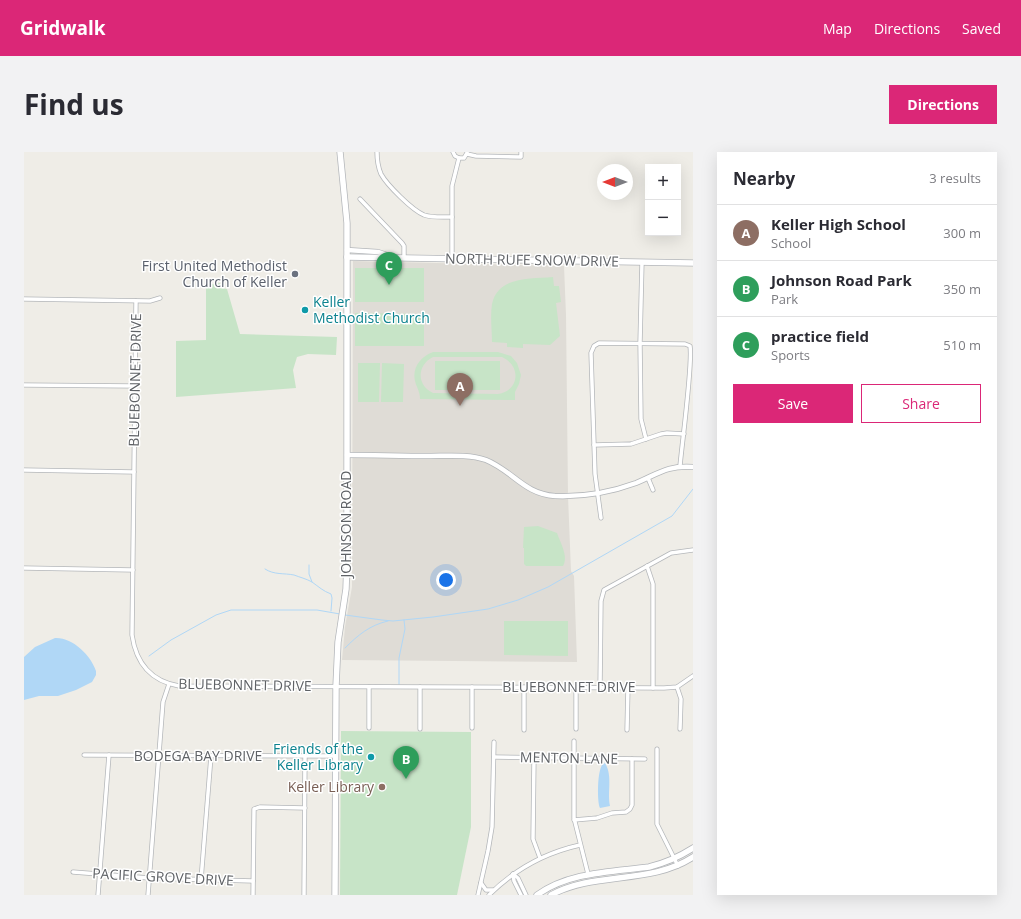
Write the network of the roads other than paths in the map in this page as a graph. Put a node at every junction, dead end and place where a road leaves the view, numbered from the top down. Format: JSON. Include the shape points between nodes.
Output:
{"nodes":[{"id":1,"x":340,"y":152,"type":"edge"},
{"id":2,"x":377,"y":152,"type":"edge"},
{"id":3,"x":454,"y":152,"type":"edge"},
{"id":4,"x":468,"y":153,"type":"edge"},
{"id":5,"x":521,"y":154,"type":"edge"},
{"id":6,"x":459,"y":158,"type":"junction"},
{"id":7,"x":360,"y":200,"type":"dead end"},
{"id":8,"x":452,"y":217,"type":"junction"},
{"id":9,"x":347,"y":253,"type":"junction"},
{"id":10,"x":404,"y":257,"type":"junction"},
{"id":11,"x":452,"y":258,"type":"junction"},
{"id":12,"x":693,"y":260,"type":"edge"},
{"id":13,"x":642,"y":262,"type":"junction"},
{"id":14,"x":672,"y":263,"type":"junction"},
{"id":15,"x":693,"y":263,"type":"edge"},
{"id":16,"x":160,"y":298,"type":"dead end"},
{"id":17,"x":24,"y":300,"type":"edge"},
{"id":18,"x":136,"y":301,"type":"junction"},
{"id":19,"x":640,"y":343,"type":"junction"},
{"id":20,"x":24,"y":385,"type":"edge"},
{"id":21,"x":135,"y":386,"type":"junction"},
{"id":22,"x":684,"y":434,"type":"junction"},
{"id":23,"x":646,"y":440,"type":"junction"},
{"id":24,"x":594,"y":445,"type":"junction"},
{"id":25,"x":347,"y":455,"type":"junction"},
{"id":26,"x":680,"y":466,"type":"junction"},
{"id":27,"x":693,"y":467,"type":"edge"},
{"id":28,"x":24,"y":470,"type":"edge"},
{"id":29,"x":134,"y":472,"type":"junction"},
{"id":30,"x":648,"y":478,"type":"junction"},
{"id":31,"x":653,"y":490,"type":"dead end"},
{"id":32,"x":597,"y":495,"type":"junction"},
{"id":33,"x":600,"y":518,"type":"dead end"},
{"id":34,"x":693,"y":550,"type":"edge"},
{"id":35,"x":647,"y":566,"type":"junction"},
{"id":36,"x":24,"y":568,"type":"edge"},
{"id":37,"x":133,"y":570,"type":"junction"},
{"id":38,"x":693,"y":676,"type":"edge"},
{"id":39,"x":169,"y":684,"type":"junction"},
{"id":40,"x":336,"y":686,"type":"junction"},
{"id":41,"x":369,"y":687,"type":"junction"},
{"id":42,"x":420,"y":687,"type":"junction"},
{"id":43,"x":472,"y":687,"type":"junction"},
{"id":44,"x":524,"y":687,"type":"junction"},
{"id":45,"x":576,"y":687,"type":"junction"},
{"id":46,"x":600,"y":687,"type":"junction"},
{"id":47,"x":628,"y":687,"type":"junction"},
{"id":48,"x":677,"y":687,"type":"junction"},
{"id":49,"x":653,"y":688,"type":"junction"},
{"id":50,"x":368,"y":728,"type":"dead end"},
{"id":51,"x":472,"y":728,"type":"dead end"},
{"id":52,"x":680,"y":728,"type":"dead end"},
{"id":53,"x":420,"y":729,"type":"dead end"},
{"id":54,"x":576,"y":729,"type":"dead end"},
{"id":55,"x":524,"y":730,"type":"dead end"},
{"id":56,"x":627,"y":730,"type":"dead end"},
{"id":57,"x":574,"y":741,"type":"dead end"},
{"id":58,"x":494,"y":742,"type":"dead end"},
{"id":59,"x":657,"y":749,"type":"dead end"},
{"id":60,"x":84,"y":755,"type":"dead end"},
{"id":61,"x":109,"y":755,"type":"junction"},
{"id":62,"x":159,"y":756,"type":"junction"},
{"id":63,"x":211,"y":756,"type":"junction"},
{"id":64,"x":305,"y":756,"type":"junction"},
{"id":65,"x":336,"y":756,"type":"junction"},
{"id":66,"x":494,"y":757,"type":"junction"},
{"id":67,"x":534,"y":758,"type":"junction"},
{"id":68,"x":574,"y":758,"type":"junction"},
{"id":69,"x":632,"y":759,"type":"junction"},
{"id":70,"x":645,"y":759,"type":"dead end"},
{"id":71,"x":305,"y":808,"type":"junction"},
{"id":72,"x":574,"y":820,"type":"junction"},
{"id":73,"x":580,"y":845,"type":"junction"},
{"id":74,"x":693,"y":848,"type":"edge"},
{"id":75,"x":693,"y":857,"type":"edge"},
{"id":76,"x":540,"y":858,"type":"junction"},
{"id":77,"x":674,"y":859,"type":"junction"},
{"id":78,"x":678,"y":866,"type":"junction"},
{"id":79,"x":73,"y":872,"type":"dead end"},
{"id":80,"x":99,"y":874,"type":"junction"},
{"id":81,"x":513,"y":874,"type":"junction"},
{"id":82,"x":588,"y":874,"type":"junction"},
{"id":83,"x":149,"y":878,"type":"junction"},
{"id":84,"x":201,"y":880,"type":"junction"},
{"id":85,"x":482,"y":880,"type":"junction"},
{"id":86,"x":253,"y":882,"type":"junction"},
{"id":87,"x":496,"y":888,"type":"junction"},
{"id":88,"x":98,"y":895,"type":"edge"},
{"id":89,"x":148,"y":895,"type":"edge"},
{"id":90,"x":253,"y":895,"type":"edge"},
{"id":91,"x":304,"y":895,"type":"edge"},
{"id":92,"x":335,"y":895,"type":"edge"},
{"id":93,"x":478,"y":895,"type":"edge"},
{"id":94,"x":489,"y":895,"type":"edge"},
{"id":95,"x":520,"y":895,"type":"edge"},
{"id":96,"x":526,"y":895,"type":"edge"},
{"id":97,"x":537,"y":895,"type":"edge"},
{"id":98,"x":551,"y":895,"type":"edge"}],
"edges":[{"from":1,"to":9,"type":"main road","name":"JOHNSON ROAD"},
{"from":2,"to":8,"type":"street","via":[[382,176],[413,209],[429,216]]},
{"from":3,"to":6,"type":"street"},
{"from":4,"to":5,"type":"street","via":[[480,156]]},
{"from":4,"to":6,"type":"street","via":[[464,158]]},
{"from":6,"to":8,"type":"street","via":[[452,186]]},
{"from":7,"to":10,"type":"street","via":[[402,243]]},
{"from":8,"to":11,"type":"street"},
{"from":9,"to":10,"type":"main road","name":"NORTH RUFE SNOW DRIVE"},
{"from":9,"to":25,"type":"main road","name":"JOHNSON ROAD"},
{"from":10,"to":11,"type":"main road","name":"NORTH RUFE SNOW DRIVE"},
{"from":11,"to":13,"type":"main road","name":"NORTH RUFE SNOW DRIVE"},
{"from":12,"to":14,"type":"main road","name":"NORTH RUFE SNOW DRIVE"},
{"from":13,"to":14,"type":"main road","name":"NORTH RUFE SNOW DRIVE"},
{"from":13,"to":19,"type":"street"},
{"from":14,"to":15,"type":"main road","name":"NORTH RUFE SNOW DRIVE"},
{"from":16,"to":18,"type":"street"},
{"from":17,"to":18,"type":"street"},
{"from":18,"to":21,"type":"street","name":"BLUEBONNET DRIVE"},
{"from":19,"to":22,"type":"street","via":[[685,344],[692,350],[692,386]]},
{"from":19,"to":23,"type":"street","via":[[641,419]]},
{"from":19,"to":24,"type":"street","via":[[599,343],[593,348],[591,353]]},
{"from":20,"to":21,"type":"street"},
{"from":21,"to":29,"type":"street","name":"BLUEBONNET DRIVE"},
{"from":22,"to":23,"type":"street","via":[[667,433]]},
{"from":22,"to":26,"type":"street"},
{"from":23,"to":24,"type":"street","via":[[631,444]]},
{"from":24,"to":32,"type":"street"},
{"from":25,"to":32,"type":"street","via":[[479,458],[502,468],[535,492],[553,496]]},
{"from":25,"to":40,"type":"main road","name":"JOHNSON ROAD","via":[[346,581]]},
{"from":26,"to":27,"type":"street"},
{"from":26,"to":30,"type":"street","via":[[665,469]]},
{"from":28,"to":29,"type":"street"},
{"from":29,"to":37,"type":"street","name":"BLUEBONNET DRIVE"},
{"from":30,"to":31,"type":"street"},
{"from":30,"to":32,"type":"street"},
{"from":32,"to":33,"type":"street"},
{"from":34,"to":35,"type":"street","via":[[671,552]]},
{"from":35,"to":46,"type":"street","via":[[602,593]]},
{"from":35,"to":49,"type":"street","via":[[653,584]]},
{"from":36,"to":37,"type":"street"},
{"from":37,"to":39,"type":"street","name":"BLUEBONNET DRIVE","via":[[134,649],[141,663],[161,681]]},
{"from":38,"to":48,"type":"street"},
{"from":39,"to":40,"type":"street","name":"BLUEBONNET DRIVE"},
{"from":39,"to":62,"type":"street","via":[[164,702]]},
{"from":40,"to":41,"type":"street","name":"BLUEBONNET DRIVE"},
{"from":40,"to":65,"type":"main road","name":"JOHNSON ROAD"},
{"from":41,"to":42,"type":"street","name":"BLUEBONNET DRIVE"},
{"from":41,"to":50,"type":"street"},
{"from":42,"to":43,"type":"street","name":"BLUEBONNET DRIVE"},
{"from":42,"to":53,"type":"street"},
{"from":43,"to":44,"type":"street","name":"BLUEBONNET DRIVE"},
{"from":43,"to":51,"type":"street"},
{"from":44,"to":45,"type":"street","name":"BLUEBONNET DRIVE"},
{"from":44,"to":55,"type":"street"},
{"from":45,"to":46,"type":"street","name":"BLUEBONNET DRIVE"},
{"from":45,"to":54,"type":"street"},
{"from":46,"to":47,"type":"street","name":"BLUEBONNET DRIVE"},
{"from":47,"to":49,"type":"street","name":"BLUEBONNET DRIVE"},
{"from":47,"to":56,"type":"street"},
{"from":48,"to":49,"type":"street","name":"BLUEBONNET DRIVE"},
{"from":48,"to":52,"type":"street","via":[[681,699]]},
{"from":57,"to":68,"type":"street"},
{"from":58,"to":66,"type":"street"},
{"from":59,"to":77,"type":"street","via":[[657,824]]},
{"from":60,"to":61,"type":"street","name":"BODEGA BAY DRIVE"},
{"from":61,"to":62,"type":"street","name":"BODEGA BAY DRIVE"},
{"from":61,"to":80,"type":"street"},
{"from":62,"to":63,"type":"street","name":"BODEGA BAY DRIVE"},
{"from":62,"to":83,"type":"street"},
{"from":63,"to":64,"type":"street","name":"BODEGA BAY DRIVE"},
{"from":63,"to":84,"type":"street"},
{"from":64,"to":65,"type":"street","name":"BODEGA BAY DRIVE"},
{"from":64,"to":71,"type":"street"},
{"from":65,"to":92,"type":"main road","name":"JOHNSON ROAD"},
{"from":66,"to":67,"type":"street","name":"MENTON LANE"},
{"from":66,"to":85,"type":"street","via":[[492,827]]},
{"from":67,"to":68,"type":"street","name":"MENTON LANE"},
{"from":67,"to":76,"type":"street","via":[[533,839]]},
{"from":68,"to":69,"type":"street","name":"MENTON LANE"},
{"from":68,"to":72,"type":"street"},
{"from":69,"to":70,"type":"street","name":"MENTON LANE"},
{"from":69,"to":72,"type":"street","via":[[630,809],[597,818]]},
{"from":71,"to":86,"type":"street","via":[[254,809]]},
{"from":71,"to":91,"type":"street"},
{"from":72,"to":73,"type":"street"},
{"from":73,"to":76,"type":"street"},
{"from":73,"to":82,"type":"street"},
{"from":74,"to":77,"type":"main road"},
{"from":75,"to":78,"type":"main road"},
{"from":76,"to":81,"type":"street"},
{"from":77,"to":78,"type":"street"},
{"from":77,"to":82,"type":"main road","via":[[649,867]]},
{"from":78,"to":98,"type":"main road","via":[[650,874],[582,883]]},
{"from":79,"to":80,"type":"street","name":"PACIFIC GROVE DRIVE"},
{"from":80,"to":83,"type":"street","name":"PACIFIC GROVE DRIVE"},
{"from":80,"to":88,"type":"street"},
{"from":81,"to":87,"type":"street"},
{"from":81,"to":95,"type":"street"},
{"from":81,"to":96,"type":"street","via":[[518,878]]},
{"from":82,"to":97,"type":"main road","via":[[558,883]]},
{"from":83,"to":84,"type":"street","name":"PACIFIC GROVE DRIVE"},
{"from":83,"to":89,"type":"street"},
{"from":84,"to":86,"type":"street","name":"PACIFIC GROVE DRIVE"},
{"from":85,"to":87,"type":"street","via":[[482,886],[486,890]]},
{"from":85,"to":93,"type":"street"},
{"from":86,"to":90,"type":"street"},
{"from":87,"to":94,"type":"street"}]}
